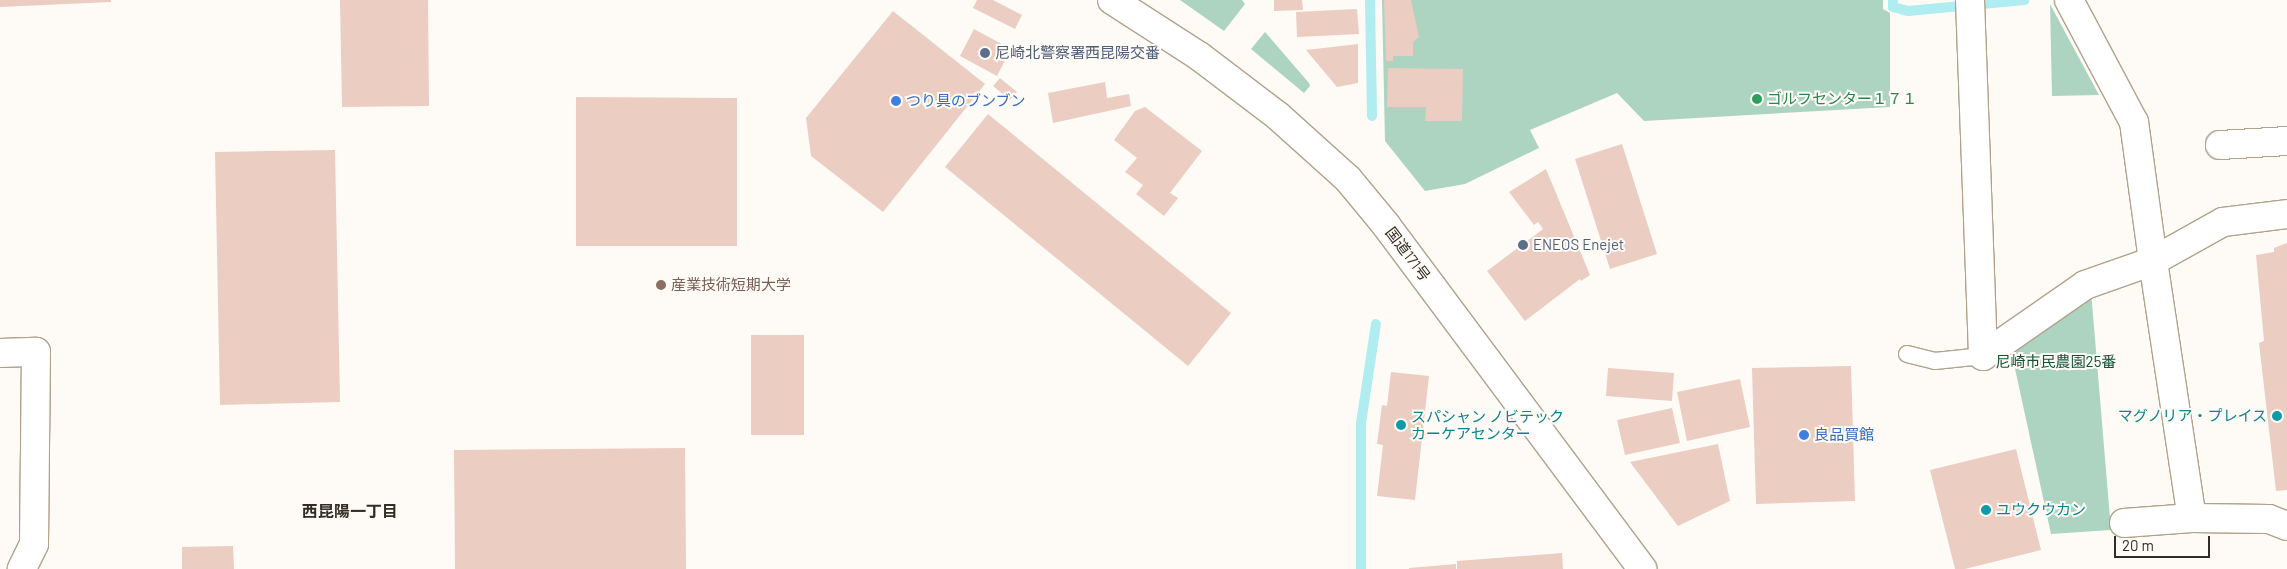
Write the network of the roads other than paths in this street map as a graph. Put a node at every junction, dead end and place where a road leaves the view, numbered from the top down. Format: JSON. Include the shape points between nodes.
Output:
{"nodes":[{"id":1,"x":1112,"y":0,"type":"edge"},
{"id":2,"x":1970,"y":0,"type":"edge"},
{"id":3,"x":2069,"y":0,"type":"edge"},
{"id":4,"x":2287,"y":141,"type":"edge"},
{"id":5,"x":2220,"y":145,"type":"dead end"},
{"id":6,"x":2287,"y":214,"type":"edge"},
{"id":7,"x":2153,"y":261,"type":"junction"},
{"id":8,"x":0,"y":353,"type":"edge"},
{"id":9,"x":1907,"y":354,"type":"dead end"},
{"id":10,"x":1983,"y":356,"type":"junction"},
{"id":11,"x":1601,"y":514,"type":"junction"},
{"id":12,"x":2192,"y":518,"type":"junction"},
{"id":13,"x":2124,"y":523,"type":"dead end"},
{"id":14,"x":2287,"y":526,"type":"edge"},
{"id":15,"x":22,"y":569,"type":"edge"},
{"id":16,"x":1632,"y":569,"type":"edge"},
{"id":17,"x":1642,"y":569,"type":"edge"},
{"id":18,"x":1659,"y":569,"type":"edge"}],
"edges":[{"from":1,"to":11,"type":"main road","name":"国道171号","via":[[1199,56],[1278,116],[1348,179],[1386,225]]},
{"from":2,"to":10,"type":"main road"},
{"from":3,"to":7,"type":"main road","via":[[2134,122]]},
{"from":4,"to":5,"type":"main road"},
{"from":6,"to":7,"type":"main road","via":[[2223,222]]},
{"from":7,"to":10,"type":"main road","via":[[2085,285]]},
{"from":7,"to":12,"type":"main road"},
{"from":8,"to":15,"type":"main road","via":[[36,352],[34,544]]},
{"from":9,"to":10,"type":"lane","via":[[1935,361]]},
{"from":11,"to":16,"type":"main road"},
{"from":11,"to":17,"type":"main road","name":"国道171号"},
{"from":11,"to":18,"type":"main road"},
{"from":12,"to":13,"type":"main road"},
{"from":12,"to":14,"type":"main road","via":[[2269,519]]}]}
